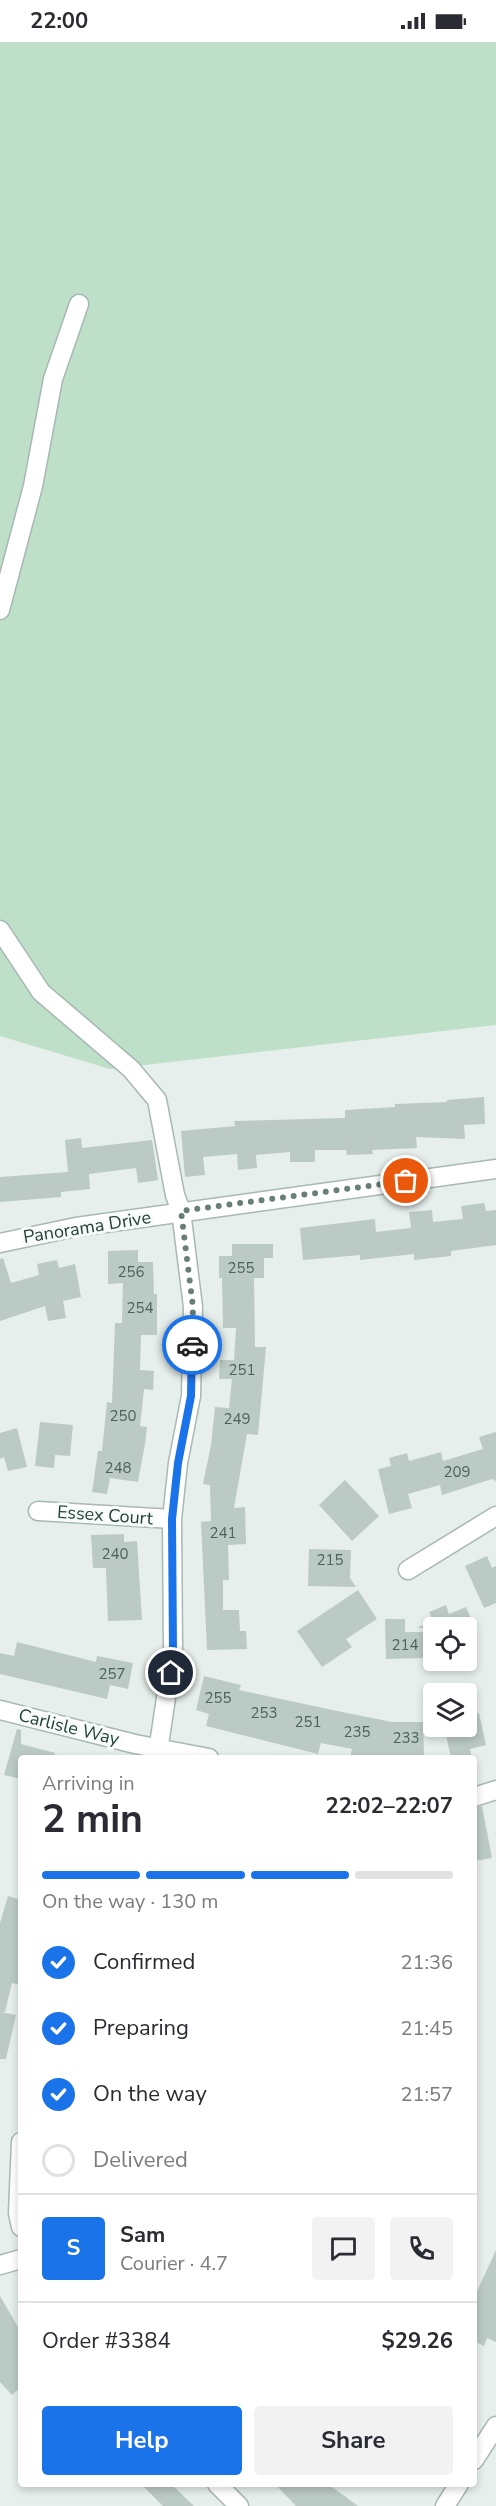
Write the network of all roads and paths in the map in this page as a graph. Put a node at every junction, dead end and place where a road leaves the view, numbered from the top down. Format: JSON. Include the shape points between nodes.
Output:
{"nodes":[{"id":1,"x":78,"y":304,"type":"dead end"},
{"id":2,"x":0,"y":610,"type":"edge"},
{"id":3,"x":0,"y":930,"type":"edge"},
{"id":4,"x":496,"y":1169,"type":"edge"},
{"id":5,"x":181,"y":1211,"type":"junction"},
{"id":6,"x":0,"y":1243,"type":"edge"},
{"id":7,"x":38,"y":1511,"type":"dead end"},
{"id":8,"x":496,"y":1516,"type":"edge"},
{"id":9,"x":172,"y":1519,"type":"junction"},
{"id":10,"x":408,"y":1570,"type":"dead end"},
{"id":11,"x":0,"y":1710,"type":"edge"},
{"id":12,"x":158,"y":1753,"type":"edge"},
{"id":13,"x":178,"y":1755,"type":"edge"},
{"id":14,"x":496,"y":1790,"type":"edge"},
{"id":15,"x":477,"y":1796,"type":"edge"},
{"id":16,"x":18,"y":2260,"type":"edge"},
{"id":17,"x":0,"y":2265,"type":"edge"},
{"id":18,"x":496,"y":2426,"type":"edge"},
{"id":19,"x":477,"y":2455,"type":"edge"},
{"id":20,"x":220,"y":2487,"type":"edge"},
{"id":21,"x":457,"y":2487,"type":"edge"},
{"id":22,"x":239,"y":2506,"type":"edge"},
{"id":23,"x":445,"y":2506,"type":"edge"}],
"edges":[{"from":1,"to":2,"type":"street","via":[[53,379],[31,495]]},
{"from":3,"to":5,"type":"street","via":[[41,992],[131,1069],[157,1100]]},
{"from":4,"to":5,"type":"street","name":"Panorama Drive"},
{"from":5,"to":6,"type":"street","name":"Panorama Drive"},
{"from":5,"to":9,"type":"street","via":[[193,1307],[191,1396]]},
{"from":7,"to":9,"type":"street","name":"Essex Court"},
{"from":8,"to":10,"type":"street"},
{"from":9,"to":12,"type":"street","via":[[173,1651]]},
{"from":11,"to":12,"type":"street","name":"Carlisle Way"},
{"from":12,"to":13,"type":"street","name":"Carlisle Way"},
{"from":14,"to":15,"type":"street"},
{"from":16,"to":17,"type":"street"},
{"from":18,"to":19,"type":"street"},
{"from":20,"to":22,"type":"street"},
{"from":21,"to":23,"type":"street"}]}
